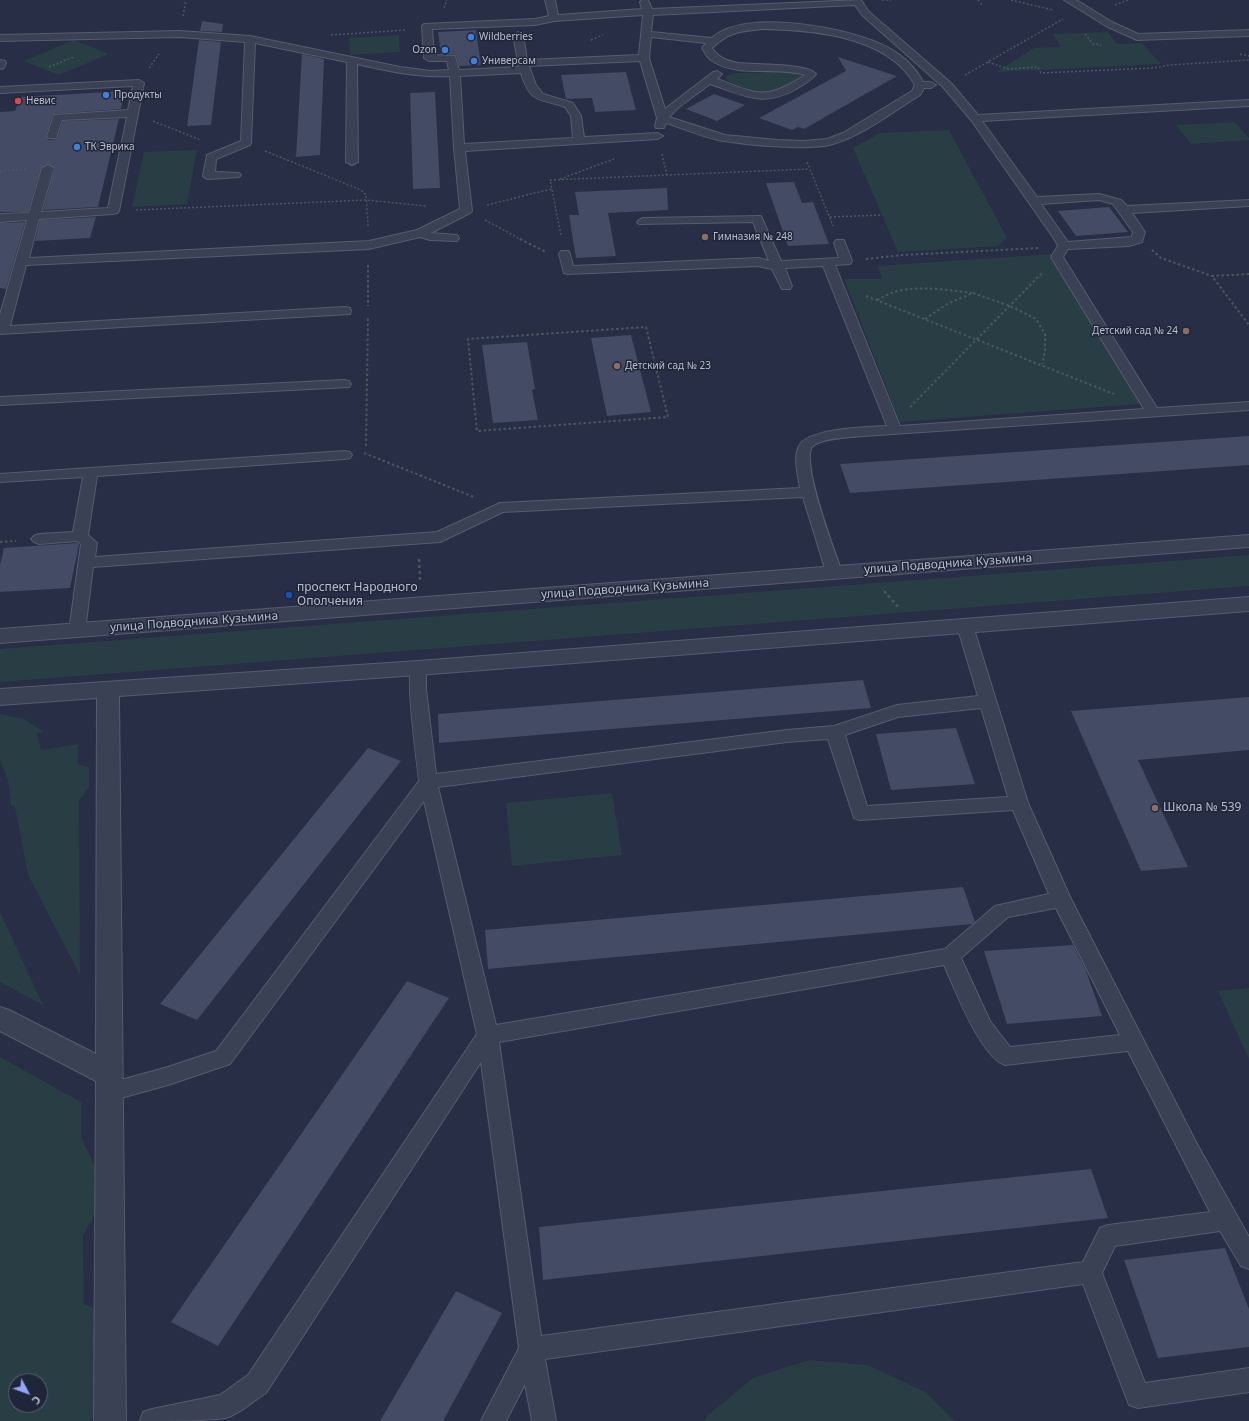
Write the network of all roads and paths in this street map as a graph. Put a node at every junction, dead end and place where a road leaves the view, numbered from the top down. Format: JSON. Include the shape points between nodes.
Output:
{"nodes":[{"id":1,"x":550,"y":0,"type":"edge"},
{"id":2,"x":645,"y":0,"type":"edge"},
{"id":3,"x":978,"y":0,"type":"edge"},
{"id":4,"x":1069,"y":0,"type":"edge"},
{"id":5,"x":856,"y":1,"type":"edge"},
{"id":6,"x":748,"y":4,"type":"edge"},
{"id":7,"x":983,"y":6,"type":"dead end"},
{"id":8,"x":648,"y":12,"type":"junction"},
{"id":9,"x":554,"y":18,"type":"junction"},
{"id":10,"x":1063,"y":18,"type":"dead end"},
{"id":11,"x":535,"y":22,"type":"junction"},
{"id":12,"x":507,"y":23,"type":"junction"},
{"id":13,"x":407,"y":30,"type":"dead end"},
{"id":14,"x":1249,"y":33,"type":"edge"},
{"id":15,"x":646,"y":34,"type":"junction"},
{"id":16,"x":328,"y":35,"type":"dead end"},
{"id":17,"x":518,"y":35,"type":"junction"},
{"id":18,"x":0,"y":38,"type":"edge"},
{"id":19,"x":250,"y":39,"type":"junction"},
{"id":20,"x":711,"y":41,"type":"junction"},
{"id":21,"x":163,"y":49,"type":"dead end"},
{"id":22,"x":75,"y":56,"type":"dead end"},
{"id":23,"x":644,"y":58,"type":"junction"},
{"id":24,"x":352,"y":60,"type":"junction"},
{"id":25,"x":1249,"y":60,"type":"edge"},
{"id":26,"x":988,"y":62,"type":"junction"},
{"id":27,"x":0,"y":63,"type":"edge"},
{"id":28,"x":730,"y":65,"type":"junction"},
{"id":29,"x":0,"y":66,"type":"edge"},
{"id":30,"x":525,"y":66,"type":"junction"},
{"id":31,"x":48,"y":67,"type":"dead end"},
{"id":32,"x":149,"y":68,"type":"dead end"},
{"id":33,"x":455,"y":74,"type":"junction"},
{"id":34,"x":963,"y":76,"type":"dead end"},
{"id":35,"x":709,"y":80,"type":"junction"},
{"id":36,"x":920,"y":85,"type":"junction"},
{"id":37,"x":947,"y":85,"type":"junction"},
{"id":38,"x":0,"y":90,"type":"edge"},
{"id":39,"x":1249,"y":103,"type":"edge"},
{"id":40,"x":132,"y":113,"type":"junction"},
{"id":41,"x":662,"y":118,"type":"junction"},
{"id":42,"x":975,"y":118,"type":"junction"},
{"id":43,"x":52,"y":136,"type":"dead end"},
{"id":44,"x":579,"y":140,"type":"junction"},
{"id":45,"x":206,"y":142,"type":"dead end"},
{"id":46,"x":246,"y":143,"type":"junction"},
{"id":47,"x":660,"y":143,"type":"junction"},
{"id":48,"x":459,"y":148,"type":"junction"},
{"id":49,"x":352,"y":162,"type":"dead end"},
{"id":50,"x":807,"y":164,"type":"dead end"},
{"id":51,"x":48,"y":168,"type":"dead end"},
{"id":52,"x":809,"y":168,"type":"junction"},
{"id":53,"x":28,"y":169,"type":"dead end"},
{"id":54,"x":0,"y":171,"type":"edge"},
{"id":55,"x":235,"y":175,"type":"dead end"},
{"id":56,"x":667,"y":175,"type":"junction"},
{"id":57,"x":556,"y":180,"type":"junction"},
{"id":58,"x":552,"y":189,"type":"junction"},
{"id":59,"x":366,"y":200,"type":"junction"},
{"id":60,"x":1033,"y":201,"type":"junction"},
{"id":61,"x":1249,"y":203,"type":"edge"},
{"id":62,"x":1124,"y":210,"type":"junction"},
{"id":63,"x":114,"y":211,"type":"junction"},
{"id":64,"x":466,"y":211,"type":"junction"},
{"id":65,"x":882,"y":215,"type":"dead end"},
{"id":66,"x":33,"y":216,"type":"junction"},
{"id":67,"x":830,"y":217,"type":"junction"},
{"id":68,"x":0,"y":218,"type":"edge"},
{"id":69,"x":643,"y":222,"type":"dead end"},
{"id":70,"x":421,"y":233,"type":"junction"},
{"id":71,"x":453,"y":238,"type":"dead end"},
{"id":72,"x":840,"y":243,"type":"joint"},
{"id":73,"x":368,"y":245,"type":"junction"},
{"id":74,"x":1064,"y":246,"type":"junction"},
{"id":75,"x":1043,"y":247,"type":"dead end"},
{"id":76,"x":901,"y":252,"type":"dead end"},
{"id":77,"x":902,"y":255,"type":"junction"},
{"id":78,"x":1058,"y":257,"type":"junction"},
{"id":79,"x":565,"y":258,"type":"junction"},
{"id":80,"x":1161,"y":258,"type":"dead end"},
{"id":81,"x":867,"y":259,"type":"dead end"},
{"id":82,"x":21,"y":262,"type":"junction"},
{"id":83,"x":828,"y":262,"type":"junction"},
{"id":84,"x":778,"y":265,"type":"junction"},
{"id":85,"x":1249,"y":274,"type":"edge"},
{"id":86,"x":1212,"y":276,"type":"junction"},
{"id":87,"x":837,"y":285,"type":"junction"},
{"id":88,"x":786,"y":286,"type":"dead end"},
{"id":89,"x":973,"y":293,"type":"junction"},
{"id":90,"x":876,"y":300,"type":"junction"},
{"id":91,"x":1010,"y":306,"type":"junction"},
{"id":92,"x":368,"y":310,"type":"dead end"},
{"id":93,"x":345,"y":311,"type":"dead end"},
{"id":94,"x":368,"y":314,"type":"dead end"},
{"id":95,"x":925,"y":319,"type":"junction"},
{"id":96,"x":1249,"y":324,"type":"edge"},
{"id":97,"x":1,"y":330,"type":"edge"},
{"id":98,"x":977,"y":340,"type":"junction"},
{"id":99,"x":1042,"y":364,"type":"junction"},
{"id":100,"x":344,"y":384,"type":"dead end"},
{"id":101,"x":0,"y":400,"type":"edge"},
{"id":102,"x":1249,"y":406,"type":"edge"},
{"id":103,"x":1151,"y":410,"type":"junction"},
{"id":104,"x":668,"y":417,"type":"joint"},
{"id":105,"x":894,"y":427,"type":"junction"},
{"id":106,"x":345,"y":455,"type":"dead end"},
{"id":107,"x":91,"y":471,"type":"junction"},
{"id":108,"x":0,"y":478,"type":"edge"},
{"id":109,"x":808,"y":492,"type":"junction"},
{"id":110,"x":500,"y":508,"type":"junction"},
{"id":111,"x":80,"y":536,"type":"junction"},
{"id":112,"x":38,"y":539,"type":"dead end"},
{"id":113,"x":1249,"y":541,"type":"edge"},
{"id":114,"x":86,"y":563,"type":"junction"},
{"id":115,"x":834,"y":572,"type":"junction"},
{"id":116,"x":880,"y":586,"type":"dead end"},
{"id":117,"x":1249,"y":604,"type":"edge"},
{"id":118,"x":902,"y":612,"type":"dead end"},
{"id":119,"x":965,"y":626,"type":"junction"},
{"id":120,"x":77,"y":631,"type":"junction"},
{"id":121,"x":0,"y":636,"type":"edge"},
{"id":122,"x":418,"y":668,"type":"junction"},
{"id":123,"x":108,"y":689,"type":"junction"},
{"id":124,"x":0,"y":697,"type":"edge"},
{"id":125,"x":989,"y":701,"type":"junction"},
{"id":126,"x":835,"y":732,"type":"junction"},
{"id":127,"x":428,"y":782,"type":"junction"},
{"id":128,"x":1019,"y":803,"type":"junction"},
{"id":129,"x":1061,"y":899,"type":"junction"},
{"id":130,"x":950,"y":956,"type":"junction"},
{"id":131,"x":0,"y":1018,"type":"edge"},
{"id":132,"x":488,"y":1035,"type":"junction"},
{"id":133,"x":1133,"y":1042,"type":"junction"},
{"id":134,"x":110,"y":1084,"type":"junction"},
{"id":135,"x":1226,"y":1220,"type":"junction"},
{"id":136,"x":1249,"y":1258,"type":"edge"},
{"id":137,"x":1090,"y":1272,"type":"junction"},
{"id":138,"x":531,"y":1349,"type":"junction"},
{"id":139,"x":1249,"y":1380,"type":"edge"},
{"id":140,"x":110,"y":1421,"type":"edge"},
{"id":141,"x":152,"y":1421,"type":"edge"},
{"id":142,"x":493,"y":1421,"type":"edge"},
{"id":143,"x":544,"y":1421,"type":"edge"}],
"edges":[{"from":1,"to":9,"type":"lane"},
{"from":2,"to":8,"type":"lane"},
{"from":3,"to":7,"type":"path"},
{"from":4,"to":14,"type":"lane","via":[[1137,37]]},
{"from":5,"to":6,"type":"lane"},
{"from":5,"to":37,"type":"lane","via":[[865,13]]},
{"from":6,"to":8,"type":"lane"},
{"from":8,"to":9,"type":"lane"},
{"from":8,"to":15,"type":"lane"},
{"from":9,"to":11,"type":"lane"},
{"from":10,"to":26,"type":"path"},
{"from":11,"to":12,"type":"lane"},
{"from":11,"to":17,"type":"lane"},
{"from":12,"to":17,"type":"lane","via":[[509,32]]},
{"from":12,"to":33,"type":"lane","via":[[426,26],[430,58],[452,58]]},
{"from":13,"to":16,"type":"path"},
{"from":15,"to":20,"type":"lane"},
{"from":15,"to":23,"type":"lane"},
{"from":17,"to":30,"type":"lane"},
{"from":18,"to":19,"type":"lane","via":[[180,34]]},
{"from":19,"to":24,"type":"lane"},
{"from":19,"to":46,"type":"lane"},
{"from":20,"to":28,"type":"lane","via":[[707,48],[709,54]]},
{"from":20,"to":36,"type":"lane","via":[[734,30],[749,27],[824,30],[868,42],[890,53],[916,76]]},
{"from":21,"to":32,"type":"path"},
{"from":22,"to":31,"type":"path"},
{"from":23,"to":30,"type":"lane"},
{"from":23,"to":41,"type":"lane"},
{"from":24,"to":33,"type":"lane","via":[[400,70]]},
{"from":24,"to":49,"type":"lane"},
{"from":25,"to":26,"type":"path","via":[[1153,68],[1041,72],[1038,67],[1008,69]]},
{"from":26,"to":34,"type":"path"},
{"from":27,"to":29,"type":"lane"},
{"from":28,"to":35,"type":"lane"},
{"from":28,"to":35,"type":"lane","via":[[755,69],[796,69],[811,74],[808,78],[770,96],[759,96]]},
{"from":30,"to":33,"type":"lane"},
{"from":30,"to":44,"type":"lane","via":[[533,90],[538,96],[572,108],[576,116]]},
{"from":33,"to":48,"type":"lane"},
{"from":35,"to":41,"type":"lane"},
{"from":36,"to":37,"type":"lane"},
{"from":36,"to":41,"type":"lane","via":[[916,93],[847,135],[829,142],[804,144],[724,138]]},
{"from":37,"to":42,"type":"lane"},
{"from":38,"to":40,"type":"lane","via":[[139,83]]},
{"from":39,"to":42,"type":"lane"},
{"from":40,"to":43,"type":"lane","via":[[58,117]]},
{"from":40,"to":45,"type":"path"},
{"from":40,"to":63,"type":"lane"},
{"from":41,"to":47,"type":"lane"},
{"from":42,"to":60,"type":"lane"},
{"from":44,"to":47,"type":"lane"},
{"from":44,"to":48,"type":"lane"},
{"from":46,"to":55,"type":"lane","via":[[212,157],[209,176]]},
{"from":46,"to":59,"type":"path","via":[[361,190],[366,195]]},
{"from":47,"to":56,"type":"path"},
{"from":47,"to":57,"type":"path"},
{"from":48,"to":64,"type":"lane"},
{"from":50,"to":52,"type":"path"},
{"from":51,"to":66,"type":"lane"},
{"from":52,"to":56,"type":"path"},
{"from":52,"to":67,"type":"path"},
{"from":53,"to":54,"type":"path"},
{"from":56,"to":57,"type":"path"},
{"from":57,"to":58,"type":"path","via":[[550,180]]},
{"from":58,"to":64,"type":"path"},
{"from":58,"to":79,"type":"path"},
{"from":59,"to":63,"type":"path"},
{"from":59,"to":64,"type":"path"},
{"from":59,"to":73,"type":"path"},
{"from":60,"to":62,"type":"lane","via":[[1099,197],[1117,202]]},
{"from":60,"to":74,"type":"lane"},
{"from":61,"to":62,"type":"lane"},
{"from":62,"to":74,"type":"lane","via":[[1139,232],[1138,238],[1129,242]]},
{"from":63,"to":66,"type":"lane"},
{"from":64,"to":70,"type":"lane"},
{"from":64,"to":79,"type":"path"},
{"from":65,"to":67,"type":"path"},
{"from":66,"to":68,"type":"lane"},
{"from":66,"to":82,"type":"lane"},
{"from":67,"to":72,"type":"path"},
{"from":69,"to":84,"type":"lane","via":[[757,218]]},
{"from":70,"to":71,"type":"lane"},
{"from":70,"to":73,"type":"lane"},
{"from":72,"to":83,"type":"lane","via":[[846,261]]},
{"from":73,"to":82,"type":"lane"},
{"from":73,"to":92,"type":"path"},
{"from":74,"to":78,"type":"lane"},
{"from":75,"to":77,"type":"path"},
{"from":76,"to":77,"type":"path"},
{"from":77,"to":81,"type":"path"},
{"from":78,"to":91,"type":"path"},
{"from":78,"to":103,"type":"lane"},
{"from":79,"to":84,"type":"lane","via":[[568,270],[759,262]]},
{"from":80,"to":86,"type":"path"},
{"from":82,"to":97,"type":"lane"},
{"from":83,"to":84,"type":"lane"},
{"from":83,"to":87,"type":"lane"},
{"from":84,"to":88,"type":"lane"},
{"from":85,"to":86,"type":"path"},
{"from":86,"to":96,"type":"path"},
{"from":87,"to":90,"type":"path"},
{"from":87,"to":105,"type":"lane"},
{"from":89,"to":90,"type":"path","via":[[919,289],[894,292]]},
{"from":89,"to":91,"type":"path"},
{"from":89,"to":95,"type":"path","via":[[949,303]]},
{"from":90,"to":95,"type":"path"},
{"from":91,"to":98,"type":"path"},
{"from":91,"to":99,"type":"path","via":[[1036,319],[1044,334],[1046,350]]},
{"from":93,"to":97,"type":"lane"},
{"from":94,"to":110,"type":"path","via":[[366,453]]},
{"from":95,"to":98,"type":"path"},
{"from":98,"to":99,"type":"path"},
{"from":98,"to":105,"type":"path"},
{"from":99,"to":103,"type":"path"},
{"from":100,"to":101,"type":"lane"},
{"from":102,"to":103,"type":"lane"},
{"from":103,"to":105,"type":"lane"},
{"from":104,"to":104,"type":"path","via":[[477,431],[468,339],[646,327]]},
{"from":105,"to":109,"type":"lane","via":[[828,435],[806,445],[802,456]]},
{"from":106,"to":107,"type":"lane"},
{"from":107,"to":108,"type":"lane"},
{"from":107,"to":111,"type":"lane"},
{"from":109,"to":110,"type":"lane"},
{"from":109,"to":115,"type":"lane"},
{"from":110,"to":114,"type":"lane","via":[[440,537]]},
{"from":111,"to":112,"type":"lane"},
{"from":111,"to":114,"type":"lane","via":[[89,543]]},
{"from":113,"to":115,"type":"street","name":"улица Подводника Кузьмина"},
{"from":114,"to":120,"type":"lane"},
{"from":115,"to":120,"type":"street","name":"улица Подводника Кузьмина"},
{"from":116,"to":118,"type":"path"},
{"from":117,"to":119,"type":"street"},
{"from":119,"to":122,"type":"street"},
{"from":119,"to":125,"type":"lane"},
{"from":120,"to":121,"type":"street","name":"улица Подводника Кузьмина"},
{"from":122,"to":123,"type":"street"},
{"from":122,"to":127,"type":"lane"},
{"from":123,"to":124,"type":"street"},
{"from":123,"to":134,"type":"street"},
{"from":125,"to":126,"type":"lane","via":[[897,711]]},
{"from":125,"to":128,"type":"lane"},
{"from":126,"to":127,"type":"lane"},
{"from":126,"to":128,"type":"lane","via":[[860,813]]},
{"from":127,"to":132,"type":"lane"},
{"from":127,"to":134,"type":"lane","via":[[223,1058],[168,1076]]},
{"from":128,"to":129,"type":"lane"},
{"from":129,"to":130,"type":"lane","via":[[1002,911]]},
{"from":129,"to":133,"type":"lane"},
{"from":130,"to":132,"type":"lane"},
{"from":130,"to":133,"type":"lane","via":[[983,1026],[1005,1056]]},
{"from":131,"to":134,"type":"street"},
{"from":132,"to":138,"type":"lane"},
{"from":132,"to":141,"type":"lane","via":[[257,1384],[225,1406]]},
{"from":133,"to":135,"type":"lane"},
{"from":134,"to":140,"type":"street"},
{"from":135,"to":136,"type":"lane"},
{"from":135,"to":137,"type":"lane","via":[[1108,1236]]},
{"from":137,"to":138,"type":"lane"},
{"from":137,"to":139,"type":"lane","via":[[1138,1396]]},
{"from":138,"to":142,"type":"lane"},
{"from":138,"to":143,"type":"lane"}]}
